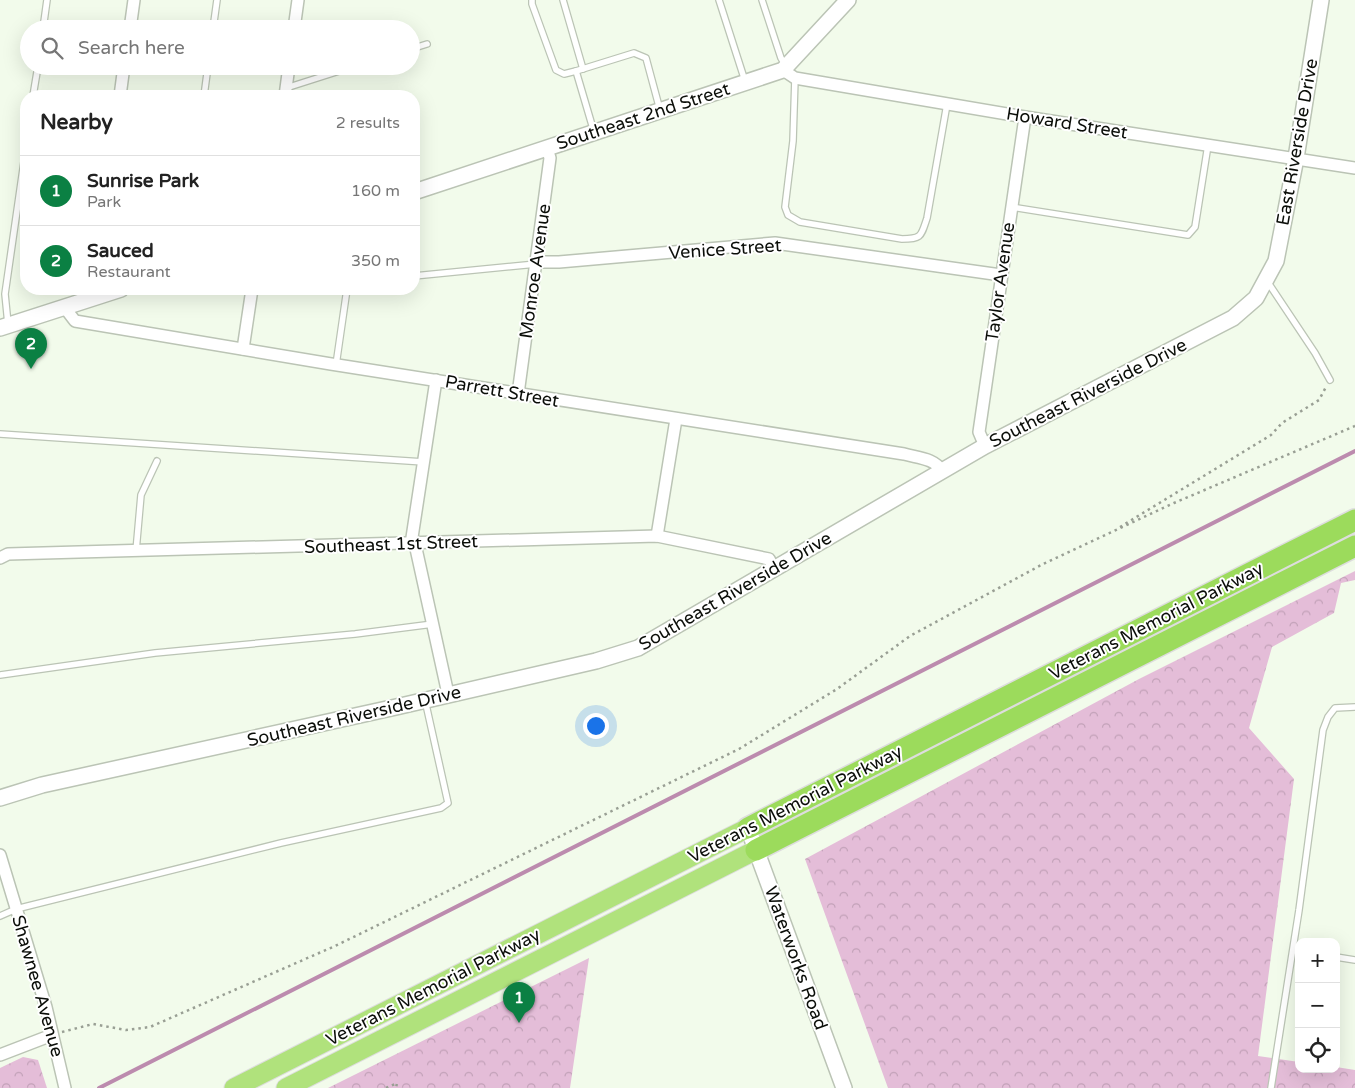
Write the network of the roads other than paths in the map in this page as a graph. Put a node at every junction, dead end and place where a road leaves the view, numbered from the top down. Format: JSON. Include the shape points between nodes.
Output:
{"nodes":[{"id":1,"x":47,"y":0,"type":"edge"},
{"id":2,"x":134,"y":0,"type":"edge"},
{"id":3,"x":217,"y":0,"type":"edge"},
{"id":4,"x":298,"y":0,"type":"edge"},
{"id":5,"x":532,"y":0,"type":"edge"},
{"id":6,"x":563,"y":0,"type":"edge"},
{"id":7,"x":719,"y":0,"type":"edge"},
{"id":8,"x":762,"y":0,"type":"edge"},
{"id":9,"x":848,"y":0,"type":"edge"},
{"id":10,"x":1320,"y":0,"type":"edge"},
{"id":11,"x":44,"y":20,"type":"edge"},
{"id":12,"x":131,"y":20,"type":"edge"},
{"id":13,"x":214,"y":20,"type":"edge"},
{"id":14,"x":295,"y":20,"type":"edge"},
{"id":15,"x":427,"y":44,"type":"dead end"},
{"id":16,"x":420,"y":46,"type":"edge"},
{"id":17,"x":580,"y":70,"type":"junction"},
{"id":18,"x":788,"y":71,"type":"junction"},
{"id":19,"x":36,"y":75,"type":"edge"},
{"id":20,"x":123,"y":75,"type":"edge"},
{"id":21,"x":207,"y":75,"type":"edge"},
{"id":22,"x":288,"y":75,"type":"edge"},
{"id":23,"x":331,"y":75,"type":"edge"},
{"id":24,"x":745,"y":82,"type":"junction"},
{"id":25,"x":34,"y":90,"type":"edge"},
{"id":26,"x":121,"y":90,"type":"edge"},
{"id":27,"x":205,"y":90,"type":"edge"},
{"id":28,"x":285,"y":90,"type":"edge"},
{"id":29,"x":290,"y":90,"type":"edge"},
{"id":30,"x":947,"y":104,"type":"junction"},
{"id":31,"x":660,"y":110,"type":"junction"},
{"id":32,"x":1025,"y":117,"type":"junction"},
{"id":33,"x":594,"y":132,"type":"junction"},
{"id":34,"x":1208,"y":144,"type":"junction"},
{"id":35,"x":547,"y":148,"type":"junction"},
{"id":36,"x":1296,"y":158,"type":"junction"},
{"id":37,"x":1355,"y":168,"type":"edge"},
{"id":38,"x":420,"y":190,"type":"edge"},
{"id":39,"x":20,"y":192,"type":"edge"},
{"id":40,"x":1012,"y":207,"type":"junction"},
{"id":41,"x":536,"y":263,"type":"junction"},
{"id":42,"x":420,"y":275,"type":"edge"},
{"id":43,"x":1001,"y":275,"type":"junction"},
{"id":44,"x":1267,"y":281,"type":"junction"},
{"id":45,"x":92,"y":295,"type":"edge"},
{"id":46,"x":251,"y":295,"type":"edge"},
{"id":47,"x":346,"y":295,"type":"edge"},
{"id":48,"x":65,"y":308,"type":"junction"},
{"id":49,"x":4,"y":327,"type":"edge"},
{"id":50,"x":243,"y":349,"type":"junction"},
{"id":51,"x":336,"y":365,"type":"junction"},
{"id":52,"x":436,"y":380,"type":"junction"},
{"id":53,"x":1330,"y":380,"type":"road end"},
{"id":54,"x":518,"y":394,"type":"junction"},
{"id":55,"x":676,"y":419,"type":"junction"},
{"id":56,"x":0,"y":434,"type":"edge"},
{"id":57,"x":985,"y":446,"type":"junction"},
{"id":58,"x":157,"y":461,"type":"dead end"},
{"id":59,"x":424,"y":462,"type":"junction"},
{"id":60,"x":942,"y":471,"type":"junction"},
{"id":61,"x":1355,"y":520,"type":"edge"},
{"id":62,"x":657,"y":536,"type":"junction"},
{"id":63,"x":413,"y":544,"type":"junction"},
{"id":64,"x":1355,"y":546,"type":"edge"},
{"id":65,"x":136,"y":551,"type":"junction"},
{"id":66,"x":0,"y":558,"type":"edge"},
{"id":67,"x":774,"y":569,"type":"junction"},
{"id":68,"x":433,"y":624,"type":"junction"},
{"id":69,"x":0,"y":675,"type":"edge"},
{"id":70,"x":448,"y":694,"type":"junction"},
{"id":71,"x":425,"y":700,"type":"junction"},
{"id":72,"x":1355,"y":707,"type":"edge"},
{"id":73,"x":0,"y":798,"type":"edge"},
{"id":74,"x":748,"y":828,"type":"junction"},
{"id":75,"x":756,"y":850,"type":"junction"},
{"id":76,"x":0,"y":856,"type":"edge"},
{"id":77,"x":16,"y":908,"type":"junction"},
{"id":78,"x":0,"y":916,"type":"edge"},
{"id":79,"x":1298,"y":938,"type":"edge"},
{"id":80,"x":1295,"y":956,"type":"edge"},
{"id":81,"x":1340,"y":958,"type":"edge"},
{"id":82,"x":1355,"y":960,"type":"edge"},
{"id":83,"x":52,"y":1035,"type":"junction"},
{"id":84,"x":0,"y":1055,"type":"edge"},
{"id":85,"x":65,"y":1088,"type":"edge"},
{"id":86,"x":234,"y":1088,"type":"edge"},
{"id":87,"x":286,"y":1088,"type":"edge"},
{"id":88,"x":844,"y":1088,"type":"edge"},
{"id":89,"x":1271,"y":1088,"type":"edge"}],
"edges":[{"from":1,"to":11,"type":"lane"},
{"from":2,"to":12,"type":"street"},
{"from":3,"to":13,"type":"lane"},
{"from":4,"to":14,"type":"street"},
{"from":5,"to":17,"type":"lane","via":[[556,70],[564,74]]},
{"from":6,"to":17,"type":"lane"},
{"from":7,"to":24,"type":"lane"},
{"from":8,"to":18,"type":"lane"},
{"from":9,"to":18,"type":"street","name":"Southeast 2nd Street"},
{"from":10,"to":36,"type":"street","name":"East Riverside Drive"},
{"from":15,"to":16,"type":"lane"},
{"from":17,"to":31,"type":"lane","via":[[634,53],[640,54],[646,58]]},
{"from":17,"to":33,"type":"lane"},
{"from":18,"to":24,"type":"street","name":"Southeast 2nd Street"},
{"from":18,"to":30,"type":"street","name":"Howard Street"},
{"from":18,"to":30,"type":"lane","via":[[793,141],[785,206],[788,215],[800,222],[902,239],[917,239],[922,235]]},
{"from":19,"to":25,"type":"lane"},
{"from":20,"to":26,"type":"street"},
{"from":21,"to":27,"type":"lane"},
{"from":22,"to":28,"type":"street"},
{"from":23,"to":29,"type":"lane"},
{"from":24,"to":31,"type":"street","name":"Southeast 2nd Street"},
{"from":30,"to":32,"type":"street","name":"Howard Street"},
{"from":31,"to":33,"type":"street","name":"Southeast 2nd Street"},
{"from":32,"to":34,"type":"street","name":"Howard Street"},
{"from":32,"to":40,"type":"street","name":"Taylor Avenue"},
{"from":33,"to":35,"type":"street","name":"Southeast 2nd Street"},
{"from":34,"to":36,"type":"street","name":"Howard Street"},
{"from":34,"to":40,"type":"lane","via":[[1195,227],[1188,236]]},
{"from":35,"to":38,"type":"street","name":"Southeast 2nd Street"},
{"from":35,"to":41,"type":"street","name":"Monroe Avenue","via":[[550,158]]},
{"from":36,"to":37,"type":"street","name":"Howard Street"},
{"from":36,"to":44,"type":"street","name":"East Riverside Drive","via":[[1276,260]]},
{"from":39,"to":49,"type":"lane"},
{"from":40,"to":43,"type":"street","name":"Taylor Avenue"},
{"from":41,"to":42,"type":"lane"},
{"from":41,"to":43,"type":"street","name":"Venice Street","via":[[775,243]]},
{"from":41,"to":54,"type":"street","name":"Monroe Avenue"},
{"from":43,"to":57,"type":"street","name":"Taylor Avenue","via":[[979,432]]},
{"from":44,"to":53,"type":"lane"},
{"from":44,"to":57,"type":"street","name":"Southeast Riverside Drive","via":[[1245,309],[1214,329]]},
{"from":45,"to":48,"type":"street"},
{"from":46,"to":50,"type":"street"},
{"from":47,"to":51,"type":"lane"},
{"from":48,"to":49,"type":"street"},
{"from":48,"to":50,"type":"street","name":"Parrett Street","via":[[75,320]]},
{"from":50,"to":51,"type":"street","name":"Parrett Street"},
{"from":51,"to":52,"type":"street","name":"Parrett Street"},
{"from":52,"to":54,"type":"street","name":"Parrett Street"},
{"from":52,"to":59,"type":"street"},
{"from":54,"to":55,"type":"street","name":"Parrett Street"},
{"from":55,"to":60,"type":"street","name":"Parrett Street","via":[[904,454],[938,464]]},
{"from":55,"to":62,"type":"street"},
{"from":56,"to":59,"type":"lane"},
{"from":57,"to":60,"type":"street","name":"Southeast Riverside Drive"},
{"from":58,"to":65,"type":"lane","via":[[141,495]]},
{"from":59,"to":63,"type":"street"},
{"from":60,"to":67,"type":"street","name":"Southeast Riverside Drive"},
{"from":61,"to":74,"type":"highway","name":"Veterans Memorial Parkway"},
{"from":62,"to":63,"type":"street","name":"Southeast 1st Street"},
{"from":62,"to":67,"type":"street","name":"Southeast 1st Street","via":[[769,559]]},
{"from":63,"to":65,"type":"street","name":"Southeast 1st Street"},
{"from":63,"to":68,"type":"street"},
{"from":64,"to":75,"type":"highway","name":"Veterans Memorial Parkway"},
{"from":65,"to":66,"type":"street","name":"Southeast 1st Street","via":[[8,554]]},
{"from":67,"to":70,"type":"street","name":"Southeast Riverside Drive","via":[[650,642],[622,654]]},
{"from":68,"to":69,"type":"lane","via":[[155,653]]},
{"from":68,"to":70,"type":"street"},
{"from":70,"to":71,"type":"street","name":"Southeast Riverside Drive"},
{"from":71,"to":73,"type":"street","name":"Southeast Riverside Drive","via":[[42,785]]},
{"from":71,"to":77,"type":"lane","via":[[448,803],[441,808],[281,843]]},
{"from":72,"to":79,"type":"lane","via":[[1335,708],[1322,730]]},
{"from":74,"to":75,"type":"street","name":"Waterworks Road"},
{"from":74,"to":86,"type":"highway","name":"Veterans Memorial Parkway"},
{"from":75,"to":87,"type":"highway","name":"Veterans Memorial Parkway"},
{"from":75,"to":88,"type":"street","name":"Waterworks Road"},
{"from":76,"to":77,"type":"street","name":"Shawnee Avenue"},
{"from":77,"to":78,"type":"lane"},
{"from":77,"to":83,"type":"street","name":"Shawnee Avenue"},
{"from":80,"to":89,"type":"lane"},
{"from":81,"to":82,"type":"lane"},
{"from":83,"to":84,"type":"street"},
{"from":83,"to":85,"type":"street","name":"Shawnee Avenue"}]}
